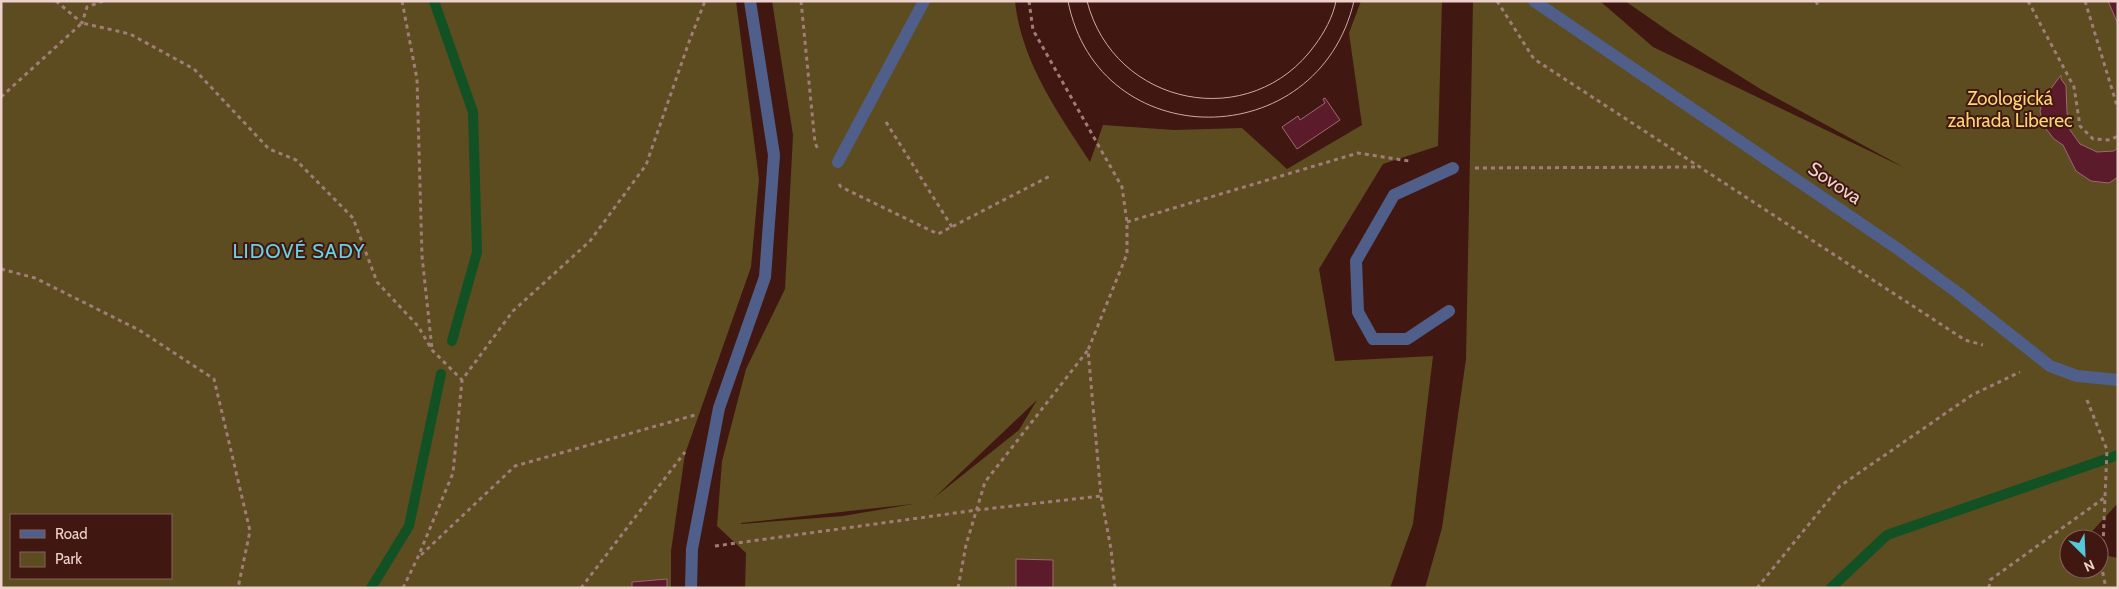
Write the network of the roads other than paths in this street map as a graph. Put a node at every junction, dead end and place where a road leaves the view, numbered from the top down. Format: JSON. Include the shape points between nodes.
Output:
{"nodes":[{"id":1,"x":750,"y":1,"type":"edge"},
{"id":2,"x":924,"y":1,"type":"edge"},
{"id":3,"x":1534,"y":1,"type":"edge"},
{"id":4,"x":836,"y":168,"type":"road end"},
{"id":5,"x":1454,"y":168,"type":"dead end"},
{"id":6,"x":1449,"y":312,"type":"dead end"},
{"id":7,"x":2118,"y":380,"type":"edge"},
{"id":8,"x":691,"y":588,"type":"edge"}],
"edges":[{"from":1,"to":8,"type":"street","via":[[774,154],[766,277],[719,408],[692,549]]},
{"from":2,"to":4,"type":"street"},
{"from":3,"to":7,"type":"street","name":"Sovova","via":[[1898,249],[2050,366],[2077,376]]},
{"from":5,"to":6,"type":"street","via":[[1394,195],[1356,261],[1358,312],[1373,339],[1407,339]]}]}
